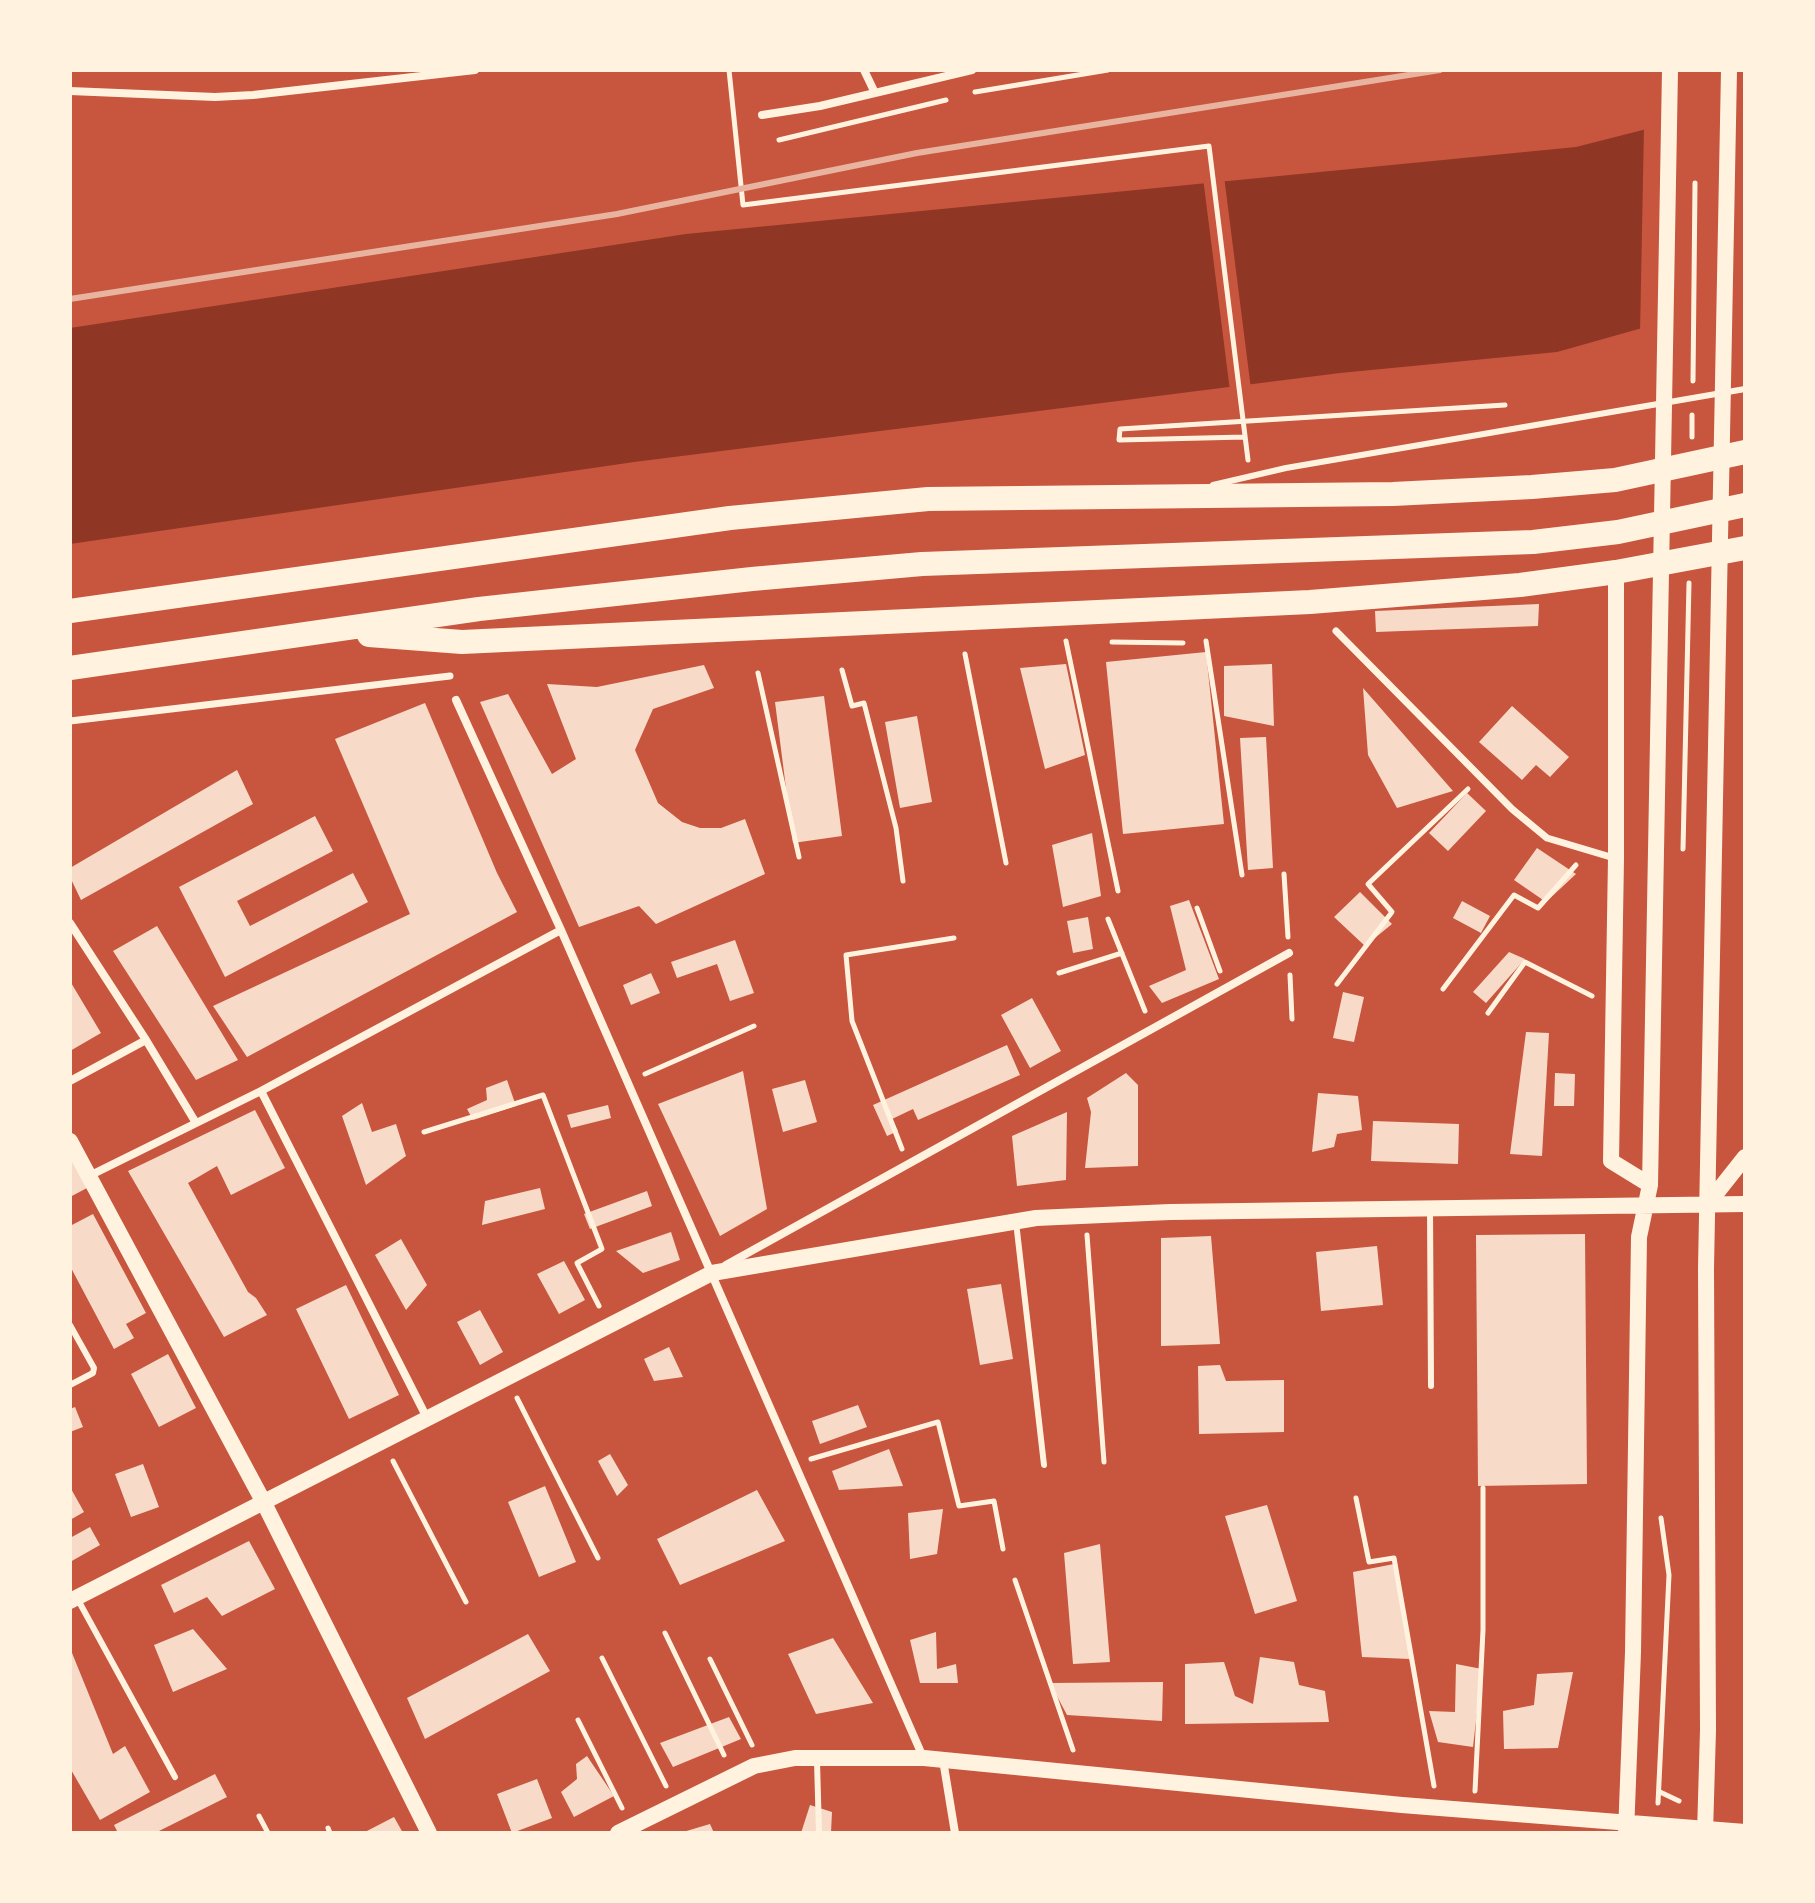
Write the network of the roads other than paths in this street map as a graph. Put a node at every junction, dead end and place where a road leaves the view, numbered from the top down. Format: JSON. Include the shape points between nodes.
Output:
{"nodes":[{"id":1,"x":475,"y":70,"type":"edge"},
{"id":2,"x":864,"y":70,"type":"edge"},
{"id":3,"x":972,"y":70,"type":"edge"},
{"id":4,"x":1670,"y":70,"type":"edge"},
{"id":5,"x":1729,"y":70,"type":"edge"},
{"id":6,"x":70,"y":91,"type":"edge"},
{"id":7,"x":875,"y":93,"type":"junction"},
{"id":8,"x":762,"y":115,"type":"dead end"},
{"id":9,"x":1745,"y":389,"type":"edge"},
{"id":10,"x":1745,"y":452,"type":"edge"},
{"id":11,"x":1165,"y":497,"type":"junction"},
{"id":12,"x":1745,"y":505,"type":"edge"},
{"id":13,"x":1745,"y":548,"type":"edge"},
{"id":14,"x":1616,"y":572,"type":"junction"},
{"id":15,"x":70,"y":611,"type":"edge"},
{"id":16,"x":1336,"y":631,"type":"dead end"},
{"id":17,"x":327,"y":632,"type":"junction"},
{"id":18,"x":70,"y":668,"type":"edge"},
{"id":19,"x":450,"y":676,"type":"dead end"},
{"id":20,"x":456,"y":700,"type":"dead end"},
{"id":21,"x":70,"y":721,"type":"edge"},
{"id":22,"x":1616,"y":858,"type":"junction"},
{"id":23,"x":70,"y":923,"type":"edge"},
{"id":24,"x":561,"y":930,"type":"junction"},
{"id":25,"x":1289,"y":953,"type":"dead end"},
{"id":26,"x":146,"y":1040,"type":"junction"},
{"id":27,"x":70,"y":1081,"type":"edge"},
{"id":28,"x":261,"y":1091,"type":"junction"},
{"id":29,"x":196,"y":1123,"type":"junction"},
{"id":30,"x":70,"y":1141,"type":"edge"},
{"id":31,"x":1745,"y":1157,"type":"edge"},
{"id":32,"x":89,"y":1176,"type":"junction"},
{"id":33,"x":1650,"y":1185,"type":"junction"},
{"id":34,"x":1745,"y":1204,"type":"edge"},
{"id":35,"x":1707,"y":1205,"type":"junction"},
{"id":36,"x":1645,"y":1206,"type":"junction"},
{"id":37,"x":1430,"y":1209,"type":"junction"},
{"id":38,"x":1016,"y":1221,"type":"junction"},
{"id":39,"x":712,"y":1273,"type":"junction"},
{"id":40,"x":70,"y":1325,"type":"edge"},
{"id":41,"x":70,"y":1385,"type":"edge"},
{"id":42,"x":1431,"y":1386,"type":"dead end"},
{"id":43,"x":427,"y":1418,"type":"junction"},
{"id":44,"x":1044,"y":1465,"type":"dead end"},
{"id":45,"x":263,"y":1501,"type":"junction"},
{"id":46,"x":74,"y":1599,"type":"edge"},
{"id":47,"x":817,"y":1758,"type":"junction"},
{"id":48,"x":924,"y":1758,"type":"junction"},
{"id":49,"x":943,"y":1759,"type":"junction"},
{"id":50,"x":175,"y":1777,"type":"dead end"},
{"id":51,"x":1626,"y":1828,"type":"edge"},
{"id":52,"x":624,"y":1830,"type":"edge"},
{"id":53,"x":1705,"y":1831,"type":"edge"},
{"id":54,"x":1745,"y":1832,"type":"edge"},
{"id":55,"x":429,"y":1833,"type":"edge"},
{"id":56,"x":819,"y":1833,"type":"edge"},
{"id":57,"x":955,"y":1833,"type":"edge"}],
"edges":[{"from":1,"to":6,"type":"street","via":[[215,97]]},
{"from":2,"to":7,"type":"street"},
{"from":3,"to":7,"type":"street"},
{"from":4,"to":33,"type":"main road"},
{"from":5,"to":35,"type":"main road"},
{"from":7,"to":8,"type":"street"},
{"from":9,"to":11,"type":"lane","via":[[1286,468]]},
{"from":10,"to":11,"type":"highway","via":[[1615,480],[1532,487]]},
{"from":11,"to":15,"type":"highway","via":[[928,499],[730,518]]},
{"from":12,"to":17,"type":"highway","via":[[1618,532],[1533,542],[922,564],[479,609]]},
{"from":13,"to":14,"type":"highway"},
{"from":14,"to":17,"type":"highway","via":[[1520,585],[1160,611],[462,642]]},
{"from":14,"to":22,"type":"main road"},
{"from":16,"to":22,"type":"street","via":[[1547,838]]},
{"from":17,"to":18,"type":"highway"},
{"from":19,"to":21,"type":"street"},
{"from":20,"to":24,"type":"street"},
{"from":22,"to":33,"type":"main road","via":[[1611,1161]]},
{"from":23,"to":26,"type":"street"},
{"from":24,"to":28,"type":"street"},
{"from":24,"to":39,"type":"street"},
{"from":25,"to":39,"type":"street"},
{"from":26,"to":27,"type":"street"},
{"from":26,"to":29,"type":"street"},
{"from":28,"to":29,"type":"street"},
{"from":28,"to":43,"type":"street"},
{"from":29,"to":32,"type":"street"},
{"from":30,"to":32,"type":"main road"},
{"from":31,"to":35,"type":"main road"},
{"from":32,"to":45,"type":"main road"},
{"from":33,"to":36,"type":"main road"},
{"from":34,"to":35,"type":"main road"},
{"from":35,"to":36,"type":"main road"},
{"from":35,"to":53,"type":"main road"},
{"from":36,"to":37,"type":"main road"},
{"from":36,"to":51,"type":"main road","via":[[1639,1237]]},
{"from":37,"to":38,"type":"main road","via":[[1170,1212]]},
{"from":37,"to":42,"type":"lane"},
{"from":38,"to":39,"type":"main road"},
{"from":38,"to":44,"type":"lane"},
{"from":39,"to":43,"type":"main road"},
{"from":39,"to":48,"type":"street"},
{"from":40,"to":41,"type":"lane","via":[[94,1368]]},
{"from":43,"to":45,"type":"main road"},
{"from":45,"to":46,"type":"main road"},
{"from":45,"to":55,"type":"main road"},
{"from":46,"to":50,"type":"lane"},
{"from":47,"to":48,"type":"main road"},
{"from":47,"to":52,"type":"main road","via":[[761,1765]]},
{"from":47,"to":56,"type":"lane"},
{"from":48,"to":49,"type":"main road"},
{"from":49,"to":51,"type":"main road"},
{"from":49,"to":57,"type":"street"},
{"from":51,"to":53,"type":"main road"},
{"from":53,"to":54,"type":"main road"}]}
